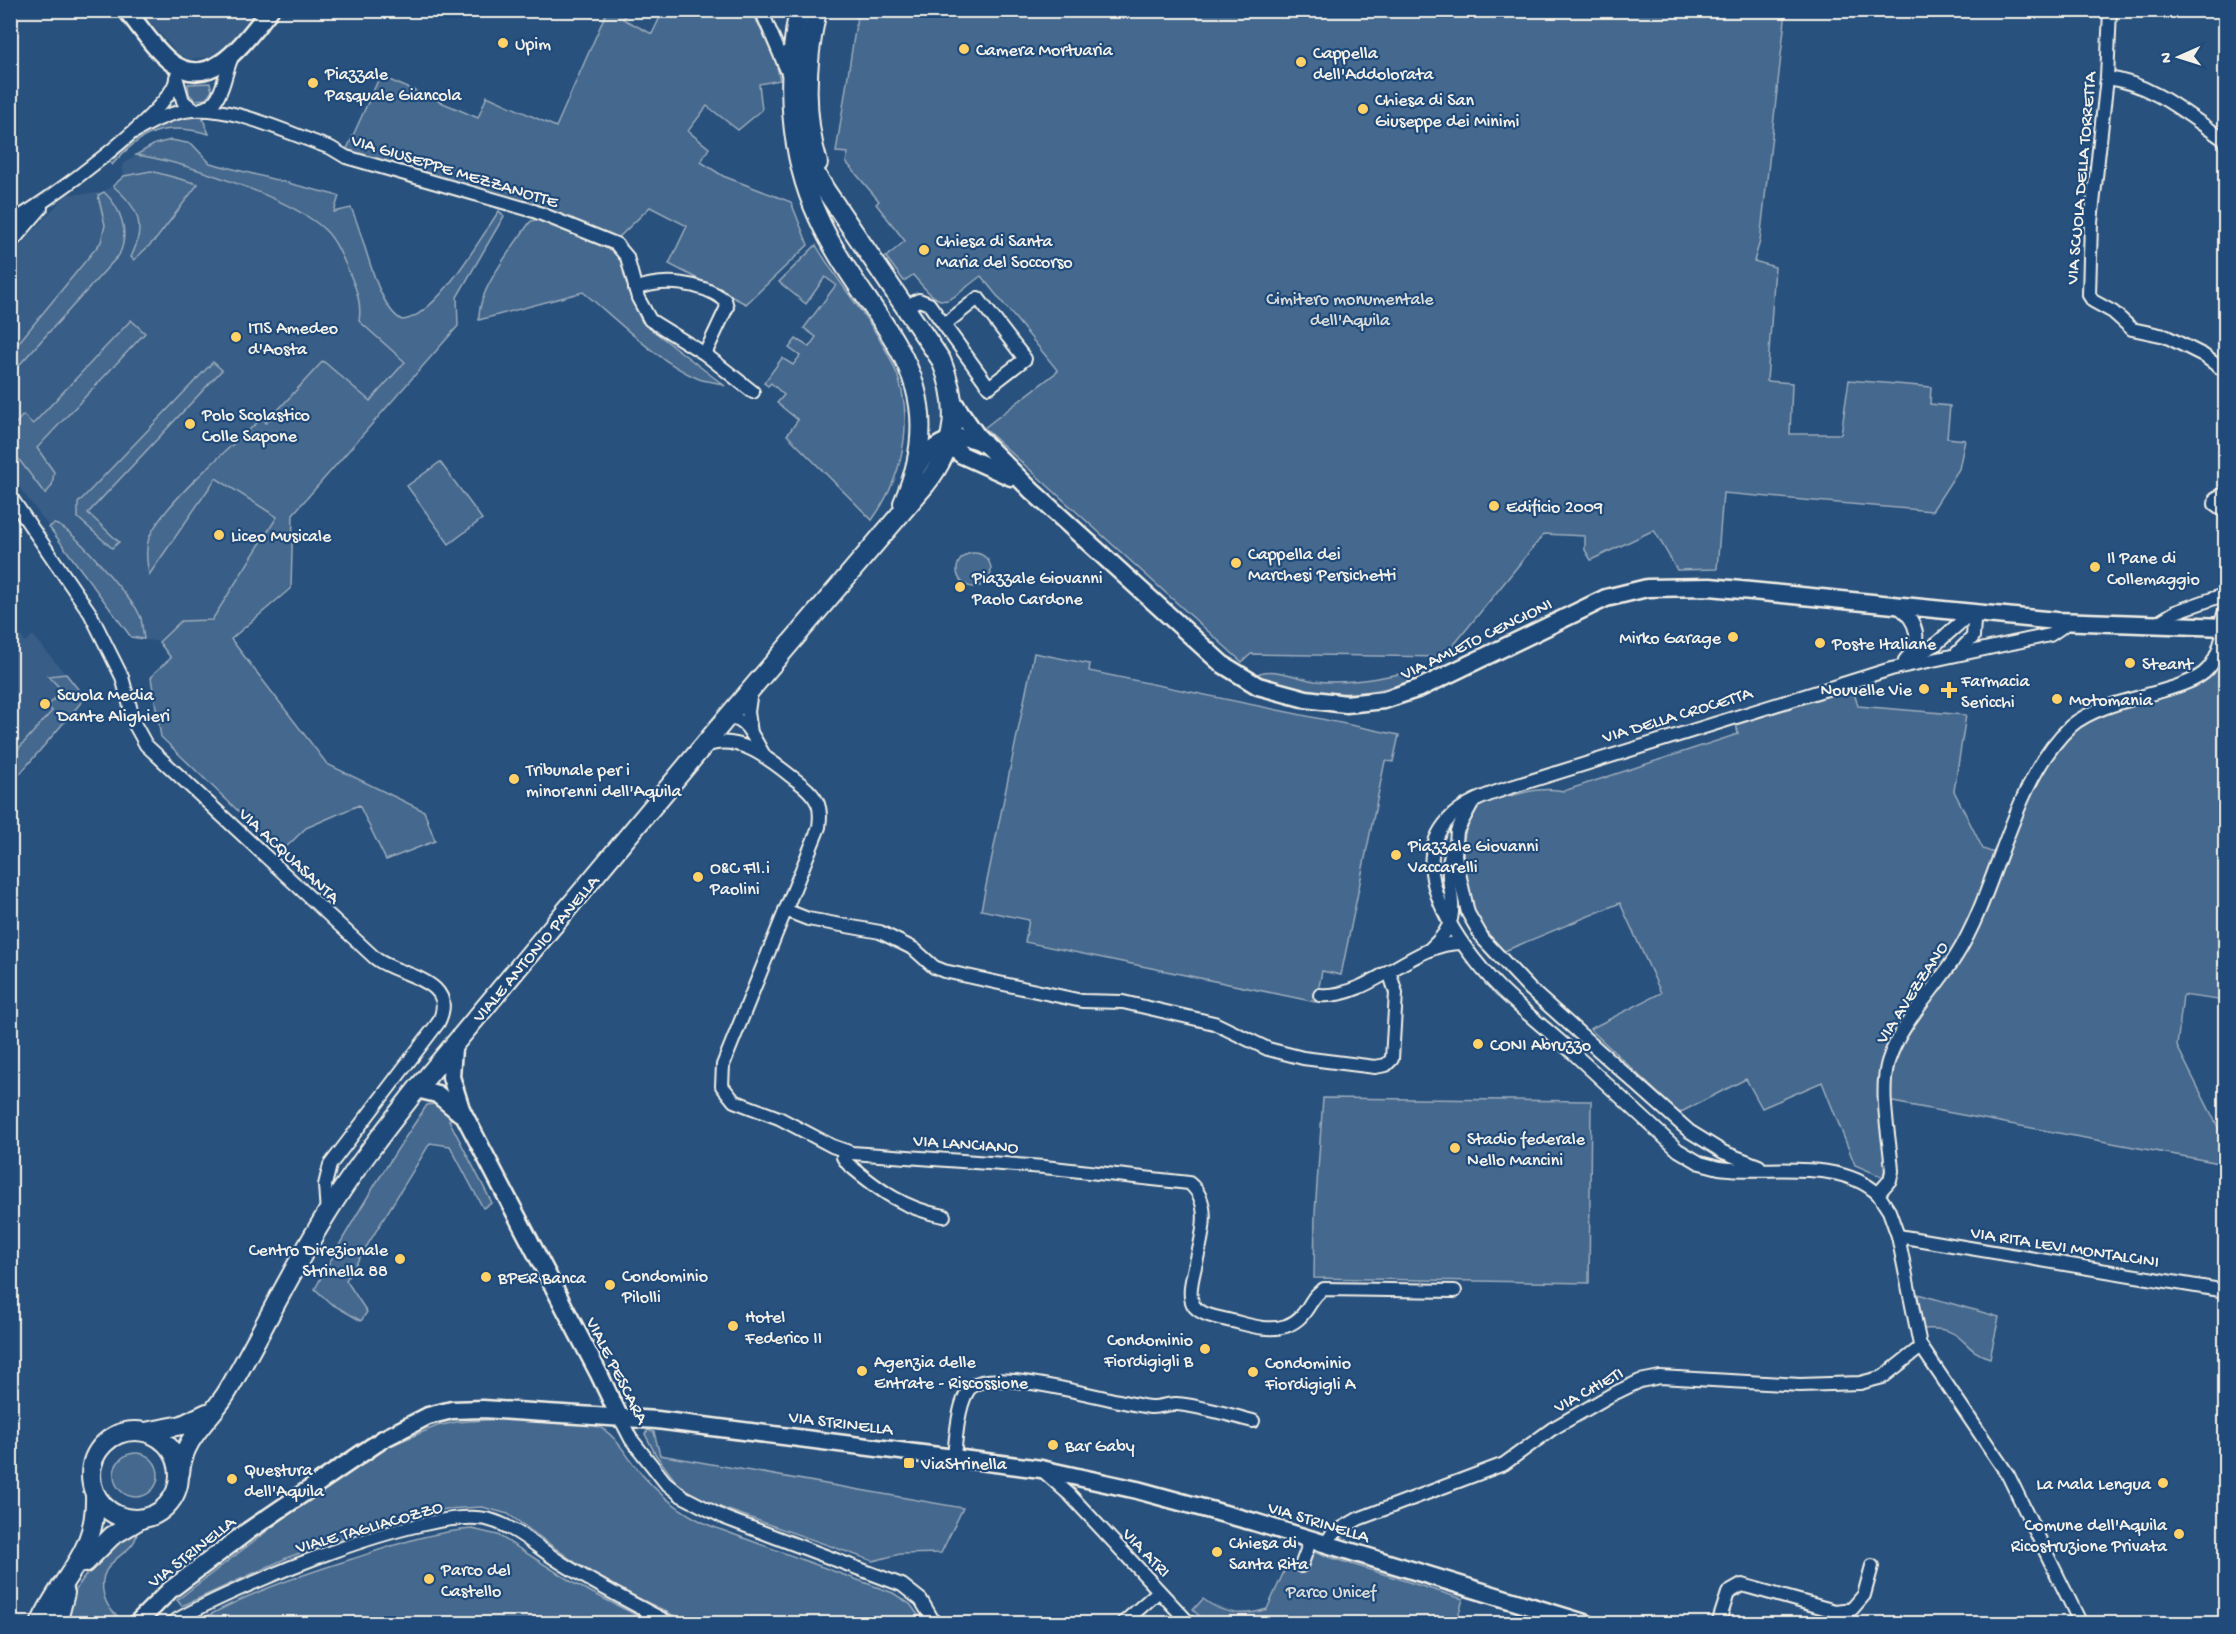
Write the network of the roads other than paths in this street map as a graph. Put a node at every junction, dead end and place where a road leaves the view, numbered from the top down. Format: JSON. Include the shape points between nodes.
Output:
{"nodes":[{"id":1,"x":126,"y":10,"type":"edge"},
{"id":2,"x":270,"y":10,"type":"edge"},
{"id":3,"x":761,"y":10,"type":"edge"},
{"id":4,"x":800,"y":10,"type":"edge"},
{"id":5,"x":810,"y":10,"type":"edge"},
{"id":6,"x":817,"y":10,"type":"edge"},
{"id":7,"x":2110,"y":10,"type":"edge"},
{"id":8,"x":811,"y":48,"type":"junction"},
{"id":9,"x":234,"y":54,"type":"junction"},
{"id":10,"x":164,"y":55,"type":"junction"},
{"id":11,"x":176,"y":77,"type":"junction"},
{"id":12,"x":2107,"y":78,"type":"junction"},
{"id":13,"x":223,"y":82,"type":"junction"},
{"id":14,"x":792,"y":98,"type":"junction"},
{"id":15,"x":197,"y":110,"type":"junction"},
{"id":16,"x":236,"y":115,"type":"junction"},
{"id":17,"x":795,"y":130,"type":"junction"},
{"id":18,"x":134,"y":132,"type":"junction"},
{"id":19,"x":2226,"y":141,"type":"edge"},
{"id":20,"x":50,"y":198,"type":"junction"},
{"id":21,"x":843,"y":216,"type":"junction"},
{"id":22,"x":10,"y":222,"type":"edge"},
{"id":23,"x":10,"y":244,"type":"edge"},
{"id":24,"x":635,"y":289,"type":"junction"},
{"id":25,"x":904,"y":307,"type":"junction"},
{"id":26,"x":945,"y":324,"type":"junction"},
{"id":27,"x":705,"y":354,"type":"junction"},
{"id":28,"x":2226,"y":372,"type":"edge"},
{"id":29,"x":753,"y":392,"type":"dead end"},
{"id":30,"x":951,"y":400,"type":"junction"},
{"id":31,"x":951,"y":440,"type":"junction"},
{"id":32,"x":985,"y":445,"type":"junction"},
{"id":33,"x":970,"y":458,"type":"junction"},
{"id":34,"x":942,"y":460,"type":"junction"},
{"id":35,"x":915,"y":469,"type":"junction"},
{"id":36,"x":1032,"y":491,"type":"junction"},
{"id":37,"x":2226,"y":494,"type":"edge"},
{"id":38,"x":10,"y":496,"type":"edge"},
{"id":39,"x":2226,"y":512,"type":"edge"},
{"id":40,"x":888,"y":528,"type":"junction"},
{"id":41,"x":2226,"y":594,"type":"edge"},
{"id":42,"x":1899,"y":607,"type":"junction"},
{"id":43,"x":2226,"y":608,"type":"edge"},
{"id":44,"x":1971,"y":613,"type":"junction"},
{"id":45,"x":2069,"y":622,"type":"junction"},
{"id":46,"x":2154,"y":625,"type":"junction"},
{"id":47,"x":2225,"y":627,"type":"edge"},
{"id":48,"x":1951,"y":657,"type":"junction"},
{"id":49,"x":1895,"y":666,"type":"junction"},
{"id":50,"x":752,"y":687,"type":"junction"},
{"id":51,"x":724,"y":721,"type":"junction"},
{"id":52,"x":752,"y":734,"type":"junction"},
{"id":53,"x":740,"y":745,"type":"junction"},
{"id":54,"x":701,"y":748,"type":"junction"},
{"id":55,"x":764,"y":755,"type":"junction"},
{"id":56,"x":1476,"y":800,"type":"junction"},
{"id":57,"x":1436,"y":842,"type":"junction"},
{"id":58,"x":1454,"y":845,"type":"junction"},
{"id":59,"x":785,"y":910,"type":"junction"},
{"id":60,"x":1450,"y":922,"type":"junction"},
{"id":61,"x":1462,"y":943,"type":"junction"},
{"id":62,"x":1428,"y":951,"type":"junction"},
{"id":63,"x":1389,"y":971,"type":"junction"},
{"id":64,"x":1320,"y":995,"type":"dead end"},
{"id":65,"x":453,"y":1048,"type":"junction"},
{"id":66,"x":417,"y":1089,"type":"junction"},
{"id":67,"x":466,"y":1120,"type":"junction"},
{"id":68,"x":843,"y":1151,"type":"junction"},
{"id":69,"x":1778,"y":1170,"type":"junction"},
{"id":70,"x":1878,"y":1194,"type":"junction"},
{"id":71,"x":327,"y":1213,"type":"junction"},
{"id":72,"x":944,"y":1216,"type":"dead end"},
{"id":73,"x":1898,"y":1236,"type":"junction"},
{"id":74,"x":1455,"y":1291,"type":"dead end"},
{"id":75,"x":2226,"y":1291,"type":"edge"},
{"id":76,"x":1921,"y":1347,"type":"junction"},
{"id":77,"x":224,"y":1398,"type":"junction"},
{"id":78,"x":619,"y":1416,"type":"junction"},
{"id":79,"x":1253,"y":1421,"type":"dead end"},
{"id":80,"x":145,"y":1432,"type":"junction"},
{"id":81,"x":954,"y":1456,"type":"junction"},
{"id":82,"x":1041,"y":1469,"type":"junction"},
{"id":83,"x":180,"y":1473,"type":"junction"},
{"id":84,"x":1067,"y":1474,"type":"junction"},
{"id":85,"x":1086,"y":1478,"type":"junction"},
{"id":86,"x":1072,"y":1493,"type":"junction"},
{"id":87,"x":95,"y":1495,"type":"junction"},
{"id":88,"x":139,"y":1520,"type":"junction"},
{"id":89,"x":1318,"y":1541,"type":"junction"},
{"id":90,"x":1301,"y":1566,"type":"dead end"},
{"id":91,"x":1872,"y":1566,"type":"dead end"},
{"id":92,"x":1159,"y":1592,"type":"junction"},
{"id":93,"x":40,"y":1623,"type":"edge"},
{"id":94,"x":57,"y":1623,"type":"edge"},
{"id":95,"x":136,"y":1623,"type":"edge"},
{"id":96,"x":170,"y":1623,"type":"edge"},
{"id":97,"x":671,"y":1623,"type":"edge"},
{"id":98,"x":935,"y":1623,"type":"edge"},
{"id":99,"x":1122,"y":1623,"type":"edge"},
{"id":100,"x":1190,"y":1623,"type":"edge"},
{"id":101,"x":1588,"y":1623,"type":"edge"},
{"id":102,"x":1718,"y":1623,"type":"edge"},
{"id":103,"x":2081,"y":1623,"type":"edge"}],
"edges":[{"from":1,"to":10,"type":"main road"},
{"from":2,"to":9,"type":"main road"},
{"from":3,"to":14,"type":"street","via":[[784,60]]},
{"from":4,"to":14,"type":"main road","name":"VIALE ANTONIO PANELLA"},
{"from":5,"to":8,"type":"street"},
{"from":6,"to":8,"type":"main road","name":"VIALE ANTONIO PANELLA"},
{"from":7,"to":12,"type":"street","name":"VIA SCUOLA DELLA TORRETTA"},
{"from":8,"to":21,"type":"main road","name":"VIALE ANTONIO PANELLA","via":[[811,138],[818,163]]},
{"from":9,"to":10,"type":"main road","via":[[223,64],[200,70],[180,67]]},
{"from":9,"to":13,"type":"street"},
{"from":10,"to":11,"type":"street"},
{"from":11,"to":15,"type":"street","via":[[183,101]]},
{"from":11,"to":18,"type":"street","name":"VIA GIUSEPPE MEZZANOTTE","via":[[170,95]]},
{"from":12,"to":19,"type":"street","via":[[2127,81],[2157,94]]},
{"from":12,"to":28,"type":"street","name":"VIA SCUOLA DELLA TORRETTA","via":[[2094,187],[2089,295],[2132,328],[2165,336]]},
{"from":13,"to":15,"type":"street","via":[[214,104]]},
{"from":13,"to":16,"type":"street","via":[[226,102]]},
{"from":14,"to":17,"type":"main road","name":"VIALE ANTONIO PANELLA"},
{"from":15,"to":16,"type":"street","name":"VIA GIUSEPPE MEZZANOTTE"},
{"from":15,"to":18,"type":"street","name":"VIA GIUSEPPE MEZZANOTTE","via":[[172,114]]},
{"from":16,"to":24,"type":"street","name":"VIA GIUSEPPE MEZZANOTTE","via":[[331,148],[346,157],[534,211],[613,243],[627,257]]},
{"from":17,"to":21,"type":"main road","name":"VIALE ANTONIO PANELLA","via":[[803,152]]},
{"from":17,"to":35,"type":"main road","name":"VIALE ANTONIO PANELLA","via":[[808,191],[824,230],[895,337],[911,371],[919,425]]},
{"from":18,"to":20,"type":"street","name":"VIA GIUSEPPE MEZZANOTTE"},
{"from":20,"to":22,"type":"street","name":"VIA GIUSEPPE MEZZANOTTE"},
{"from":20,"to":23,"type":"street","name":"VIA GIUSEPPE MEZZANOTTE"},
{"from":21,"to":25,"type":"main road","name":"VIALE ANTONIO PANELLA"},
{"from":24,"to":27,"type":"street","name":"VIA GIUSEPPE MEZZANOTTE","via":[[653,323]]},
{"from":24,"to":27,"type":"street","via":[[653,284],[691,285],[725,300],[728,307]]},
{"from":25,"to":26,"type":"street","via":[[916,300],[924,301]]},
{"from":25,"to":30,"type":"main road","name":"VIALE ANTONIO PANELLA","via":[[941,360]]},
{"from":26,"to":26,"type":"street","via":[[978,298],[1025,359],[989,387]]},
{"from":27,"to":29,"type":"street","name":"VIA GIUSEPPE MEZZANOTTE"},
{"from":30,"to":31,"type":"main road","name":"VIALE ANTONIO PANELLA"},
{"from":30,"to":32,"type":"main road","name":"VIA AMLETO CENCIONI"},
{"from":31,"to":32,"type":"main road","via":[[970,438]]},
{"from":31,"to":33,"type":"main road","name":"VIA AMLETO CENCIONI","via":[[956,450]]},
{"from":31,"to":34,"type":"main road","name":"VIALE ANTONIO PANELLA"},
{"from":31,"to":35,"type":"main road","via":[[931,450]]},
{"from":32,"to":36,"type":"main road","name":"VIA AMLETO CENCIONI"},
{"from":33,"to":34,"type":"main road","name":"VIA AMLETO CENCIONI"},
{"from":33,"to":36,"type":"main road","name":"VIA AMLETO CENCIONI"},
{"from":34,"to":40,"type":"main road","name":"VIALE ANTONIO PANELLA"},
{"from":35,"to":40,"type":"main road","name":"VIALE ANTONIO PANELLA","via":[[903,503]]},
{"from":36,"to":42,"type":"main road","name":"VIA AMLETO CENCIONI","via":[[1230,671],[1263,688],[1323,702],[1354,704],[1401,696],[1587,607],[1639,589],[1710,587]]},
{"from":37,"to":39,"type":"street","via":[[2216,498],[2215,504]]},
{"from":38,"to":71,"type":"street","name":"VIA ACQUASANTA","via":[[90,613],[119,672],[133,721],[146,745],[375,958],[392,970],[428,981],[440,997],[442,1012],[436,1025],[330,1166],[325,1185]]},
{"from":40,"to":50,"type":"main road","name":"VIALE ANTONIO PANELLA"},
{"from":41,"to":46,"type":"street","via":[[2175,612]]},
{"from":42,"to":44,"type":"main road","name":"VIA AMLETO CENCIONI"},
{"from":42,"to":49,"type":"street","via":[[1913,621],[1917,634],[1912,652]]},
{"from":43,"to":47,"type":"street","name":"VIA AVEZZANO","via":[[2222,621]]},
{"from":44,"to":45,"type":"main road"},
{"from":44,"to":48,"type":"street","via":[[1973,637]]},
{"from":44,"to":49,"type":"street","name":"VIA DELLA CROCETTA","via":[[1935,645]]},
{"from":45,"to":46,"type":"main road"},
{"from":45,"to":48,"type":"street","name":"VIA DELLA CROCETTA","via":[[2050,635]]},
{"from":46,"to":47,"type":"main road"},
{"from":47,"to":70,"type":"street","name":"VIA AVEZZANO","via":[[2216,657],[2204,673],[2088,714],[2066,731],[2042,764],[1996,860],[1964,944],[1891,1053],[1885,1084],[1892,1171]]},
{"from":48,"to":49,"type":"street","name":"VIA DELLA CROCETTA"},
{"from":49,"to":56,"type":"street","name":"VIA DELLA CROCETTA"},
{"from":50,"to":51,"type":"main road","name":"VIALE ANTONIO PANELLA"},
{"from":50,"to":52,"type":"street","name":"VIA LANCIANO","via":[[748,712]]},
{"from":51,"to":52,"type":"street","via":[[740,722]]},
{"from":51,"to":53,"type":"street","via":[[725,734]]},
{"from":51,"to":54,"type":"main road","name":"VIALE ANTONIO PANELLA"},
{"from":52,"to":55,"type":"street","name":"VIA LANCIANO"},
{"from":53,"to":54,"type":"street","name":"VIA LANCIANO","via":[[717,743]]},
{"from":53,"to":55,"type":"street","name":"VIA LANCIANO"},
{"from":54,"to":65,"type":"main road","name":"VIALE ANTONIO PANELLA"},
{"from":55,"to":59,"type":"street","name":"VIA LANCIANO","via":[[813,795],[820,813],[819,827]]},
{"from":56,"to":57,"type":"street","name":"VIA DELLA CROCETTA","via":[[1449,819]]},
{"from":56,"to":58,"type":"street","via":[[1462,819]]},
{"from":57,"to":58,"type":"street","via":[[1445,838]]},
{"from":57,"to":60,"type":"street","via":[[1432,853],[1434,879]]},
{"from":58,"to":60,"type":"street","via":[[1448,870],[1454,904]]},
{"from":58,"to":69,"type":"street","via":[[1472,923],[1530,989],[1697,1137],[1739,1159]]},
{"from":59,"to":63,"type":"street","via":[[808,919],[880,932],[944,970],[1214,1023],[1268,1049],[1303,1058],[1379,1067],[1390,1061],[1393,1053],[1396,993]]},
{"from":59,"to":68,"type":"street","name":"VIA LANCIANO","via":[[723,1065],[722,1086],[728,1097],[741,1105],[779,1118]]},
{"from":60,"to":61,"type":"street"},
{"from":60,"to":62,"type":"street"},
{"from":61,"to":62,"type":"street"},
{"from":61,"to":69,"type":"street","via":[[1511,999],[1683,1154],[1719,1168]]},
{"from":62,"to":63,"type":"street"},
{"from":63,"to":64,"type":"street","via":[[1340,993]]},
{"from":65,"to":66,"type":"main road","name":"VIALE ANTONIO PANELLA"},
{"from":65,"to":67,"type":"main road","name":"VIALE PESCARA","via":[[452,1083]]},
{"from":66,"to":67,"type":"main road","name":"VIALE PESCARA","via":[[440,1095]]},
{"from":66,"to":71,"type":"main road","name":"VIALE ANTONIO PANELLA"},
{"from":67,"to":78,"type":"main road","name":"VIALE PESCARA"},
{"from":68,"to":72,"type":"street","via":[[848,1164],[903,1204]]},
{"from":68,"to":74,"type":"street","name":"VIA LANCIANO","via":[[1186,1182],[1197,1191],[1203,1211],[1201,1250],[1191,1289],[1193,1304],[1204,1313],[1257,1327],[1280,1328],[1296,1321],[1308,1311],[1318,1293],[1327,1288]]},
{"from":69,"to":70,"type":"street","via":[[1843,1175]]},
{"from":70,"to":73,"type":"street"},
{"from":71,"to":77,"type":"main road","name":"VIALE ANTONIO PANELLA"},
{"from":73,"to":75,"type":"street","name":"VIA RITA LEVI MONTALCINI"},
{"from":73,"to":76,"type":"street"},
{"from":76,"to":89,"type":"street","name":"VIA CHIETI","via":[[1889,1374],[1868,1383],[1800,1385],[1660,1377],[1640,1381],[1569,1418],[1504,1464],[1358,1519]]},
{"from":76,"to":103,"type":"street","via":[[2008,1475]]},
{"from":77,"to":80,"type":"main road","name":"VIALE ANTONIO PANELLA","via":[[194,1420]]},
{"from":77,"to":83,"type":"main road","name":"VIALE ANTONIO PANELLA","via":[[189,1440]]},
{"from":78,"to":81,"type":"main road","name":"VIA STRINELLA"},
{"from":78,"to":95,"type":"main road","name":"VIA STRINELLA","via":[[465,1409],[417,1421],[383,1439],[248,1531],[170,1590]]},
{"from":78,"to":98,"type":"street","name":"VIALE PESCARA","via":[[631,1439],[681,1496],[725,1518],[902,1585],[921,1600]]},
{"from":79,"to":81,"type":"street","via":[[1186,1405],[1153,1408],[1046,1385],[987,1380],[972,1386],[965,1396]]},
{"from":80,"to":83,"type":"main road","via":[[170,1447]]},
{"from":80,"to":87,"type":"main road","via":[[122,1433],[102,1446],[91,1470]]},
{"from":81,"to":82,"type":"main road","name":"VIA STRINELLA"},
{"from":82,"to":84,"type":"main road","name":"VIA STRINELLA"},
{"from":82,"to":86,"type":"street","name":"VIA ATRI"},
{"from":83,"to":88,"type":"main road","via":[[173,1499],[153,1516]]},
{"from":84,"to":85,"type":"main road","name":"VIA STRINELLA"},
{"from":84,"to":86,"type":"street","name":"VIA ATRI"},
{"from":85,"to":86,"type":"street","via":[[1077,1481]]},
{"from":85,"to":89,"type":"main road","name":"VIA STRINELLA"},
{"from":86,"to":92,"type":"street","name":"VIA ATRI"},
{"from":87,"to":88,"type":"main road","via":[[113,1514]]},
{"from":87,"to":93,"type":"main road","via":[[89,1542]]},
{"from":88,"to":94,"type":"main road","via":[[112,1536],[84,1564],[63,1596]]},
{"from":89,"to":90,"type":"street"},
{"from":89,"to":101,"type":"main road","name":"VIA STRINELLA"},
{"from":91,"to":102,"type":"street","via":[[1864,1594],[1852,1609],[1836,1611],[1742,1585],[1728,1593]]},
{"from":92,"to":99,"type":"street"},
{"from":92,"to":100,"type":"street","name":"VIA ATRI"},
{"from":96,"to":97,"type":"street","name":"VIALE TAGLIACOZZO","via":[[239,1587],[311,1560],[401,1531],[472,1518],[505,1526],[581,1575]]}]}
